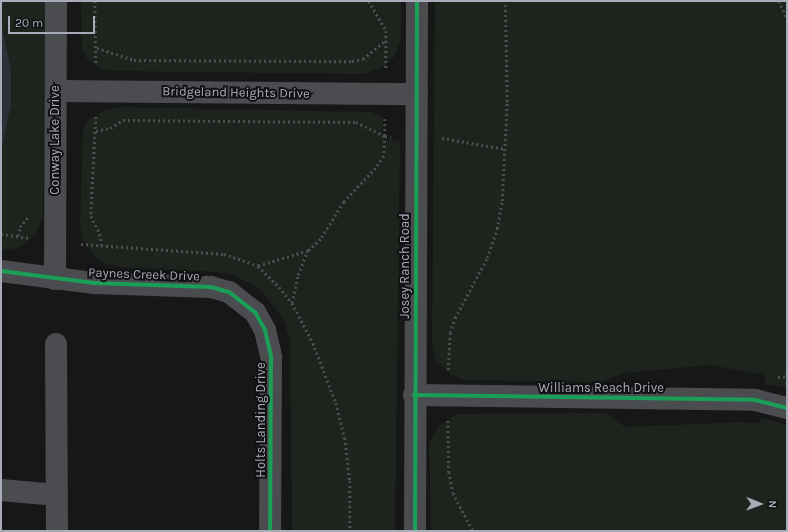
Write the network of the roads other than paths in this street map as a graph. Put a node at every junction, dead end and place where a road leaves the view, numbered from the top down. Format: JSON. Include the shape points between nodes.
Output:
{"nodes":[{"id":1,"x":56,"y":1,"type":"edge"},
{"id":2,"x":417,"y":1,"type":"edge"},
{"id":3,"x":56,"y":91,"type":"junction"},
{"id":4,"x":417,"y":94,"type":"junction"},
{"id":5,"x":1,"y":271,"type":"edge"},
{"id":6,"x":55,"y":279,"type":"junction"},
{"id":7,"x":255,"y":312,"type":"joint"},
{"id":8,"x":56,"y":344,"type":"dead end"},
{"id":9,"x":414,"y":395,"type":"junction"},
{"id":10,"x":787,"y":408,"type":"edge"},
{"id":11,"x":1,"y":490,"type":"edge"},
{"id":12,"x":57,"y":495,"type":"junction"},
{"id":13,"x":57,"y":531,"type":"edge"},
{"id":14,"x":270,"y":531,"type":"edge"},
{"id":15,"x":415,"y":531,"type":"edge"}],
"edges":[{"from":1,"to":3,"type":"street","name":"Conway Lake Drive"},
{"from":2,"to":4,"type":"street","name":"Josey Ranch Road"},
{"from":3,"to":4,"type":"street","name":"Bridgeland Heights Drive"},
{"from":3,"to":6,"type":"street","name":"Conway Lake Drive"},
{"from":4,"to":9,"type":"street","name":"Josey Ranch Road"},
{"from":5,"to":6,"type":"street","name":"Paynes Creek Drive"},
{"from":6,"to":7,"type":"street","name":"Paynes Creek Drive","via":[[211,288],[229,292]]},
{"from":7,"to":14,"type":"street","name":"Holts Landing Drive","via":[[265,330],[271,357]]},
{"from":8,"to":12,"type":"street"},
{"from":9,"to":10,"type":"street","name":"Williams Reach Drive","via":[[755,400]]},
{"from":9,"to":15,"type":"street","name":"Josey Ranch Road"},
{"from":11,"to":12,"type":"street"},
{"from":12,"to":13,"type":"street"}]}
